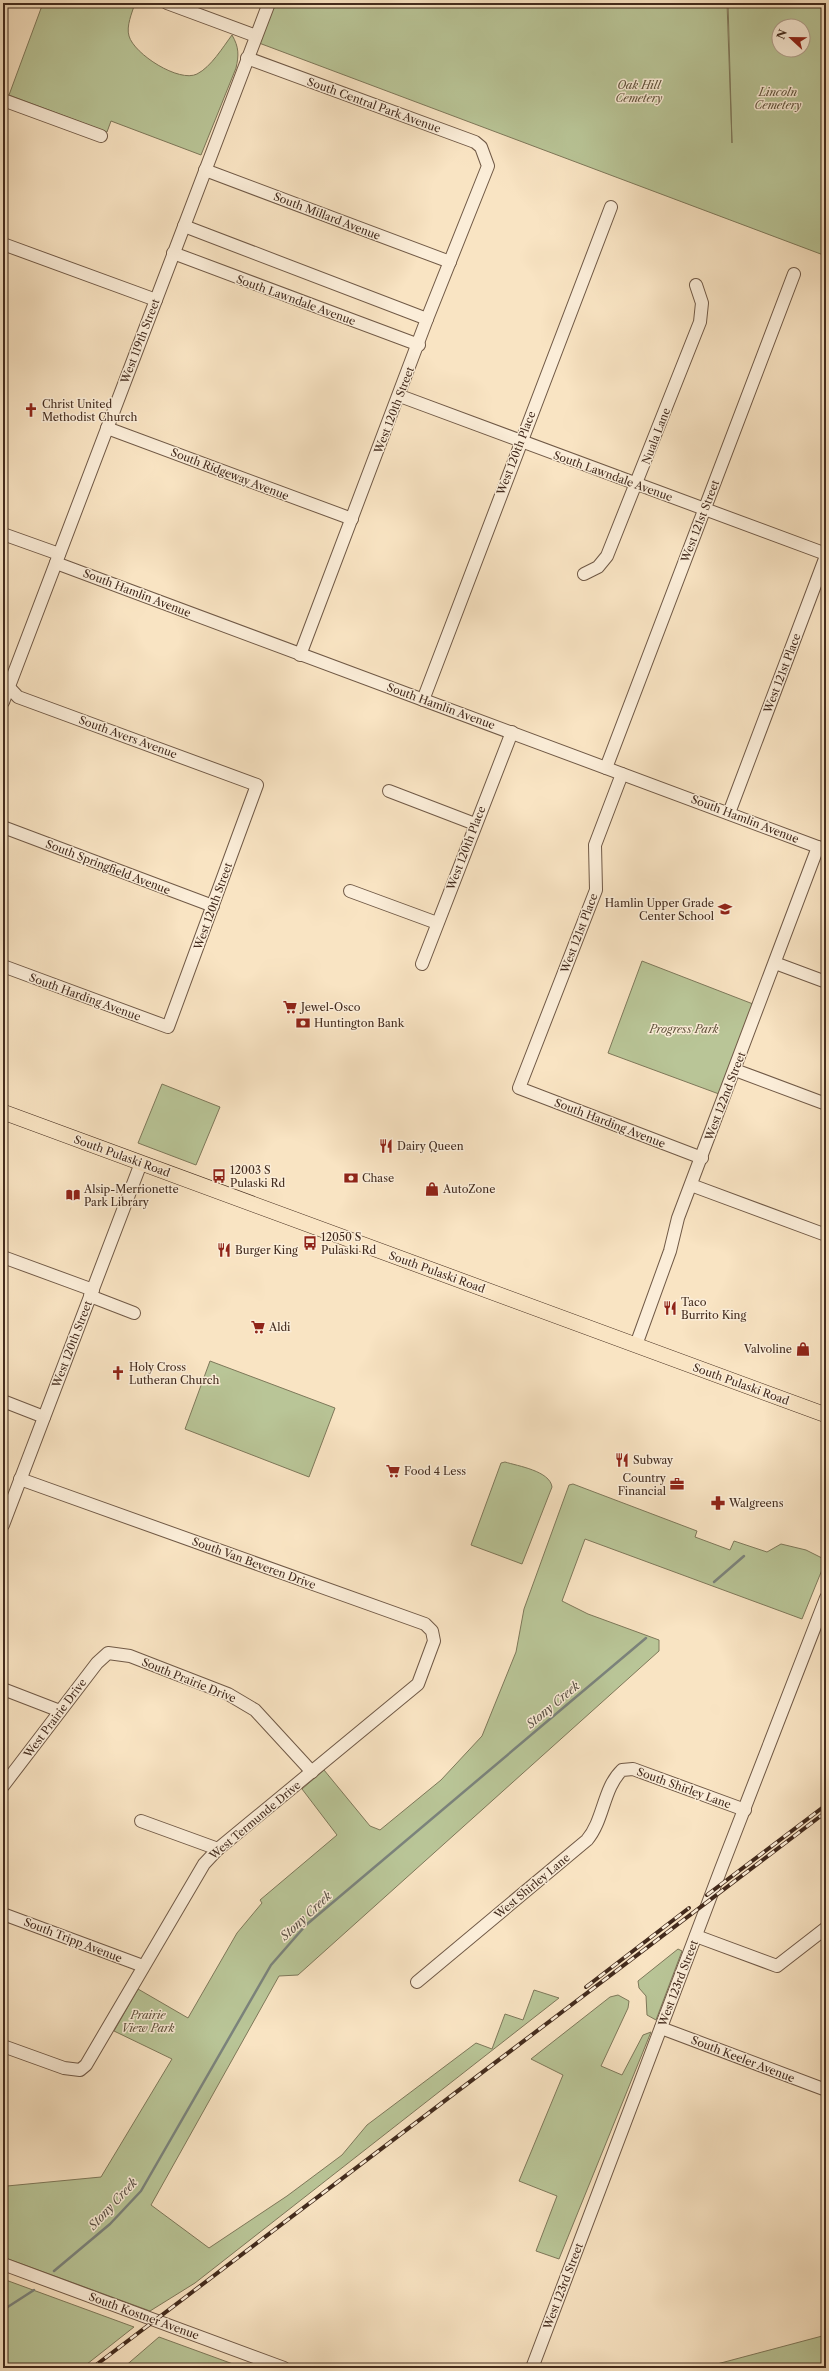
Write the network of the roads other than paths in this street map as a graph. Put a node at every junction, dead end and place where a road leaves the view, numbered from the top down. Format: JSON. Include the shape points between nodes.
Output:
{"nodes":[{"id":1,"x":167,"y":3,"type":"edge"},
{"id":2,"x":268,"y":3,"type":"edge"},
{"id":3,"x":256,"y":36,"type":"junction"},
{"id":4,"x":248,"y":58,"type":"junction"},
{"id":5,"x":3,"y":100,"type":"edge"},
{"id":6,"x":100,"y":136,"type":"dead end"},
{"id":7,"x":488,"y":166,"type":"joint"},
{"id":8,"x":205,"y":170,"type":"junction"},
{"id":9,"x":610,"y":207,"type":"dead end"},
{"id":10,"x":184,"y":226,"type":"junction"},
{"id":11,"x":3,"y":244,"type":"edge"},
{"id":12,"x":173,"y":253,"type":"junction"},
{"id":13,"x":450,"y":262,"type":"junction"},
{"id":14,"x":794,"y":274,"type":"dead end"},
{"id":15,"x":696,"y":285,"type":"dead end"},
{"id":16,"x":156,"y":300,"type":"junction"},
{"id":17,"x":427,"y":319,"type":"junction"},
{"id":18,"x":419,"y":345,"type":"junction"},
{"id":19,"x":400,"y":396,"type":"junction"},
{"id":20,"x":107,"y":428,"type":"junction"},
{"id":21,"x":521,"y":442,"type":"junction"},
{"id":22,"x":637,"y":484,"type":"junction"},
{"id":23,"x":704,"y":509,"type":"junction"},
{"id":24,"x":352,"y":520,"type":"junction"},
{"id":25,"x":3,"y":534,"type":"edge"},
{"id":26,"x":826,"y":555,"type":"edge"},
{"id":27,"x":57,"y":558,"type":"junction"},
{"id":28,"x":584,"y":574,"type":"dead end"},
{"id":29,"x":300,"y":655,"type":"junction"},
{"id":30,"x":6,"y":684,"type":"edge"},
{"id":31,"x":423,"y":700,"type":"junction"},
{"id":32,"x":3,"y":702,"type":"edge"},
{"id":33,"x":512,"y":732,"type":"junction"},
{"id":34,"x":606,"y":768,"type":"junction"},
{"id":35,"x":622,"y":774,"type":"junction"},
{"id":36,"x":257,"y":785,"type":"joint"},
{"id":37,"x":389,"y":791,"type":"dead end"},
{"id":38,"x":729,"y":813,"type":"junction"},
{"id":39,"x":475,"y":824,"type":"junction"},
{"id":40,"x":3,"y":827,"type":"edge"},
{"id":41,"x":822,"y":849,"type":"edge"},
{"id":42,"x":350,"y":891,"type":"dead end"},
{"id":43,"x":213,"y":906,"type":"junction"},
{"id":44,"x":437,"y":923,"type":"junction"},
{"id":45,"x":775,"y":963,"type":"junction"},
{"id":46,"x":422,"y":964,"type":"dead end"},
{"id":47,"x":3,"y":966,"type":"edge"},
{"id":48,"x":826,"y":982,"type":"edge"},
{"id":49,"x":168,"y":1027,"type":"joint"},
{"id":50,"x":735,"y":1070,"type":"junction"},
{"id":51,"x":519,"y":1088,"type":"joint"},
{"id":52,"x":826,"y":1104,"type":"edge"},
{"id":53,"x":3,"y":1112,"type":"edge"},
{"id":54,"x":702,"y":1158,"type":"junction"},
{"id":55,"x":141,"y":1163,"type":"junction"},
{"id":56,"x":691,"y":1185,"type":"junction"},
{"id":57,"x":826,"y":1235,"type":"edge"},
{"id":58,"x":3,"y":1256,"type":"edge"},
{"id":59,"x":91,"y":1293,"type":"junction"},
{"id":60,"x":134,"y":1313,"type":"dead end"},
{"id":61,"x":636,"y":1345,"type":"junction"},
{"id":62,"x":3,"y":1401,"type":"edge"},
{"id":63,"x":826,"y":1415,"type":"edge"},
{"id":64,"x":44,"y":1417,"type":"junction"},
{"id":65,"x":20,"y":1479,"type":"junction"},
{"id":66,"x":3,"y":1525,"type":"edge"},
{"id":67,"x":826,"y":1598,"type":"edge"},
{"id":68,"x":108,"y":1653,"type":"joint"},
{"id":69,"x":418,"y":1684,"type":"joint"},
{"id":70,"x":3,"y":1688,"type":"edge"},
{"id":71,"x":60,"y":1711,"type":"junction"},
{"id":72,"x":622,"y":1770,"type":"joint"},
{"id":73,"x":312,"y":1772,"type":"junction"},
{"id":74,"x":3,"y":1786,"type":"edge"},
{"id":75,"x":745,"y":1810,"type":"junction"},
{"id":76,"x":141,"y":1821,"type":"dead end"},
{"id":77,"x":218,"y":1849,"type":"junction"},
{"id":78,"x":3,"y":1914,"type":"edge"},
{"id":79,"x":826,"y":1928,"type":"edge"},
{"id":80,"x":696,"y":1936,"type":"junction"},
{"id":81,"x":143,"y":1966,"type":"junction"},
{"id":82,"x":417,"y":1982,"type":"dead end"},
{"id":83,"x":661,"y":2028,"type":"junction"},
{"id":84,"x":3,"y":2046,"type":"edge"},
{"id":85,"x":826,"y":2090,"type":"edge"},
{"id":86,"x":3,"y":2264,"type":"edge"},
{"id":87,"x":284,"y":2368,"type":"edge"},
{"id":88,"x":532,"y":2368,"type":"edge"}],
"edges":[{"from":1,"to":3,"type":"street"},
{"from":2,"to":3,"type":"street","name":"West 119th Street"},
{"from":3,"to":4,"type":"street","name":"West 119th Street"},
{"from":4,"to":7,"type":"street","name":"South Central Park Avenue","via":[[475,142],[481,147]]},
{"from":4,"to":8,"type":"street","name":"West 119th Street"},
{"from":5,"to":6,"type":"street"},
{"from":7,"to":13,"type":"street","name":"West 120th Street"},
{"from":8,"to":10,"type":"street","name":"West 119th Street"},
{"from":8,"to":13,"type":"street","name":"South Millard Avenue"},
{"from":9,"to":21,"type":"street","name":"West 120th Place"},
{"from":10,"to":12,"type":"street","name":"West 119th Street"},
{"from":10,"to":17,"type":"street"},
{"from":11,"to":16,"type":"street"},
{"from":12,"to":16,"type":"street","name":"West 119th Street"},
{"from":12,"to":18,"type":"street","name":"South Lawndale Avenue"},
{"from":13,"to":17,"type":"street","name":"West 120th Street"},
{"from":14,"to":23,"type":"street","name":"West 121st Street"},
{"from":15,"to":22,"type":"street","name":"Nuala Lane","via":[[702,302],[700,322]]},
{"from":16,"to":20,"type":"street","name":"West 119th Street"},
{"from":17,"to":18,"type":"street","name":"West 120th Street"},
{"from":18,"to":19,"type":"street","name":"West 120th Street"},
{"from":19,"to":21,"type":"street","name":"South Lawndale Avenue"},
{"from":19,"to":24,"type":"street","name":"West 120th Street"},
{"from":20,"to":24,"type":"street","name":"South Ridgeway Avenue"},
{"from":20,"to":27,"type":"street","name":"West 119th Street"},
{"from":21,"to":22,"type":"street","name":"South Lawndale Avenue"},
{"from":21,"to":31,"type":"street","name":"West 120th Place"},
{"from":22,"to":23,"type":"street","name":"South Lawndale Avenue"},
{"from":22,"to":28,"type":"street","name":"Nuala Lane","via":[[608,556],[598,567]]},
{"from":23,"to":26,"type":"street","name":"South Lawndale Avenue"},
{"from":23,"to":34,"type":"street","name":"West 121st Street"},
{"from":24,"to":29,"type":"street","name":"West 120th Street"},
{"from":25,"to":27,"type":"street","name":"South Hamlin Avenue"},
{"from":26,"to":38,"type":"street","name":"West 121st Place"},
{"from":27,"to":29,"type":"street","name":"South Hamlin Avenue"},
{"from":27,"to":30,"type":"street","name":"West 119th Street"},
{"from":29,"to":31,"type":"street","name":"South Hamlin Avenue"},
{"from":30,"to":32,"type":"street","name":"West 119th Street"},
{"from":30,"to":36,"type":"street","name":"South Avers Avenue","via":[[18,697]]},
{"from":31,"to":33,"type":"street","name":"South Hamlin Avenue"},
{"from":33,"to":34,"type":"street","name":"South Hamlin Avenue"},
{"from":33,"to":39,"type":"street","name":"West 120th Place"},
{"from":34,"to":35,"type":"street","name":"South Hamlin Avenue"},
{"from":35,"to":38,"type":"street","name":"South Hamlin Avenue"},
{"from":35,"to":51,"type":"street","name":"West 121st Place","via":[[595,845],[596,890]]},
{"from":36,"to":43,"type":"street","name":"West 120th Street"},
{"from":37,"to":39,"type":"street"},
{"from":38,"to":41,"type":"street","name":"South Hamlin Avenue"},
{"from":39,"to":44,"type":"street","name":"West 120th Place"},
{"from":40,"to":43,"type":"street","name":"South Springfield Avenue"},
{"from":41,"to":45,"type":"street","name":"West 122nd Street"},
{"from":42,"to":44,"type":"street"},
{"from":43,"to":49,"type":"street","name":"West 120th Street"},
{"from":44,"to":46,"type":"street","name":"West 120th Place"},
{"from":45,"to":48,"type":"street"},
{"from":45,"to":50,"type":"street","name":"West 122nd Street"},
{"from":47,"to":49,"type":"street","name":"South Harding Avenue"},
{"from":50,"to":52,"type":"street"},
{"from":50,"to":54,"type":"street","name":"West 122nd Street"},
{"from":51,"to":54,"type":"street","name":"South Harding Avenue"},
{"from":53,"to":55,"type":"main road","name":"South Pulaski Road"},
{"from":54,"to":56,"type":"street","name":"West 122nd Street"},
{"from":55,"to":59,"type":"street","name":"West 120th Street"},
{"from":55,"to":61,"type":"main road","name":"South Pulaski Road"},
{"from":56,"to":57,"type":"street"},
{"from":56,"to":61,"type":"street","name":"West 122nd Street"},
{"from":58,"to":59,"type":"street"},
{"from":59,"to":60,"type":"street"},
{"from":59,"to":64,"type":"street","name":"West 120th Street"},
{"from":61,"to":63,"type":"main road","name":"South Pulaski Road"},
{"from":62,"to":64,"type":"street"},
{"from":64,"to":65,"type":"street","name":"West 120th Street"},
{"from":65,"to":66,"type":"street","name":"West 120th Street"},
{"from":65,"to":69,"type":"street","name":"South Van Beveren Drive","via":[[425,1624],[432,1631],[434,1641]]},
{"from":67,"to":75,"type":"street","name":"West 123rd Street"},
{"from":68,"to":71,"type":"street","name":"West Prairie Drive","via":[[97,1663]]},
{"from":68,"to":73,"type":"street","name":"South Prairie Drive","via":[[130,1656],[228,1694],[255,1710]]},
{"from":69,"to":73,"type":"street","name":"West Termunde Drive"},
{"from":70,"to":71,"type":"street"},
{"from":71,"to":74,"type":"street","name":"West Prairie Drive"},
{"from":72,"to":75,"type":"street","name":"South Shirley Lane","via":[[633,1769]]},
{"from":72,"to":82,"type":"street","name":"West Shirley Lane","via":[[613,1782],[595,1829],[587,1840]]},
{"from":73,"to":77,"type":"street","name":"West Termunde Drive"},
{"from":75,"to":80,"type":"street","name":"West 123rd Street"},
{"from":76,"to":77,"type":"street"},
{"from":77,"to":81,"type":"street","name":"West Termunde Drive","via":[[190,1884]]},
{"from":78,"to":81,"type":"street","name":"South Tripp Avenue"},
{"from":79,"to":80,"type":"street","via":[[777,1966]]},
{"from":80,"to":83,"type":"street","name":"West 123rd Street"},
{"from":81,"to":84,"type":"street","name":"West Termunde Drive","via":[[91,2058],[80,2070],[64,2068]]},
{"from":83,"to":85,"type":"street","name":"South Keeler Avenue"},
{"from":83,"to":88,"type":"street","name":"West 123rd Street"},
{"from":86,"to":87,"type":"street","name":"South Kostner Avenue"}]}
